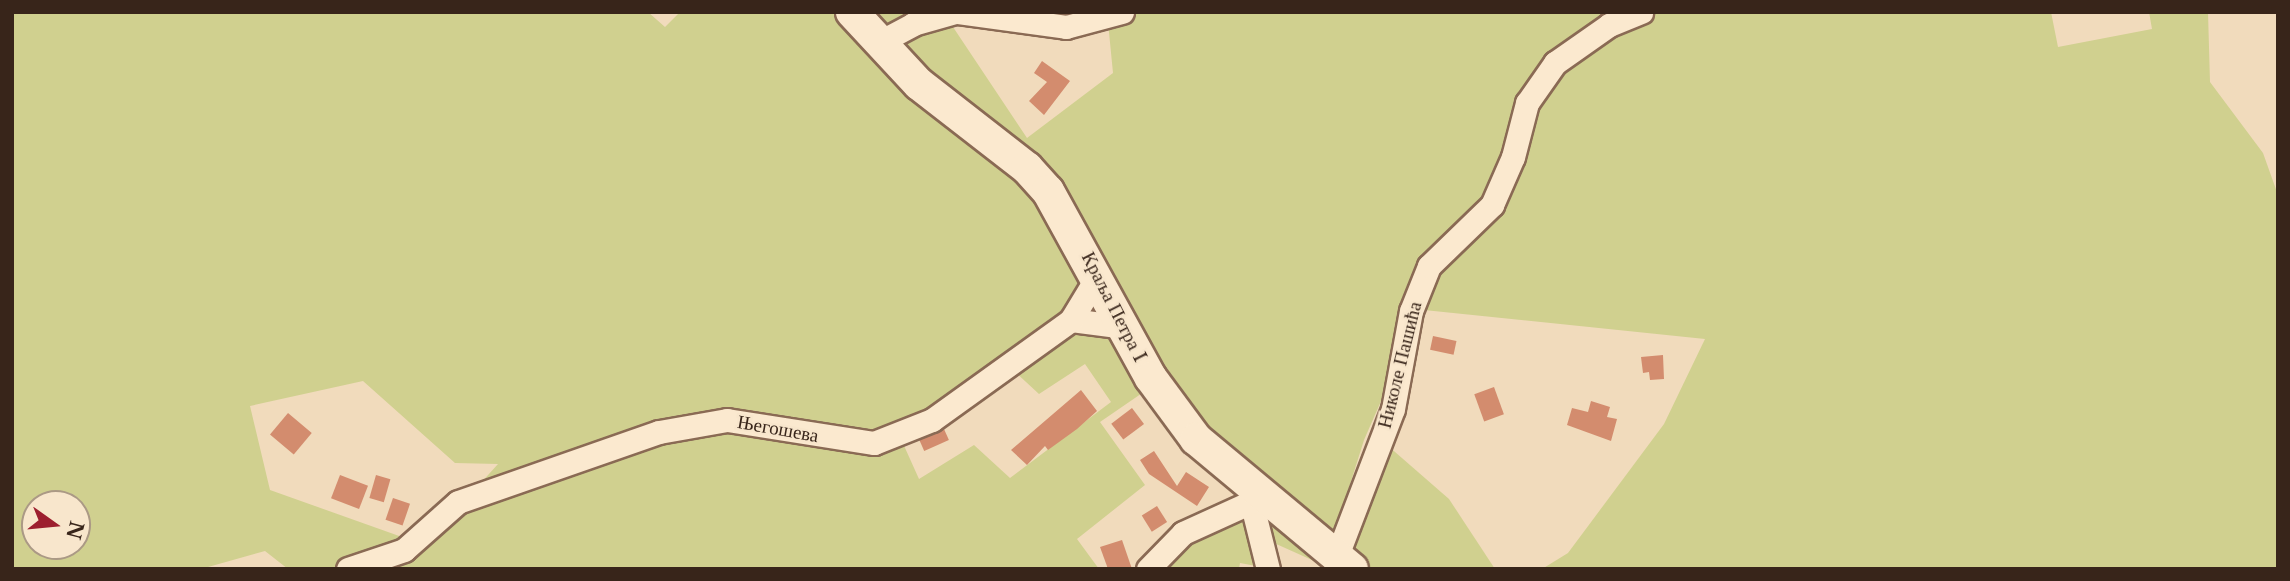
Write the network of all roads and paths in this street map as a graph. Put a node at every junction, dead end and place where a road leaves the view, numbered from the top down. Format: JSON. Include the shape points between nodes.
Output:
{"nodes":[{"id":1,"x":852,"y":12,"type":"edge"},
{"id":2,"x":957,"y":12,"type":"edge"},
{"id":3,"x":1122,"y":12,"type":"edge"},
{"id":4,"x":1641,"y":12,"type":"edge"},
{"id":5,"x":878,"y":43,"type":"junction"},
{"id":6,"x":1097,"y":277,"type":"junction"},
{"id":7,"x":1072,"y":320,"type":"junction"},
{"id":8,"x":1124,"y":327,"type":"junction"},
{"id":9,"x":1257,"y":501,"type":"junction"},
{"id":10,"x":1345,"y":561,"type":"edge"},
{"id":11,"x":348,"y":569,"type":"edge"},
{"id":12,"x":1148,"y":569,"type":"edge"},
{"id":13,"x":1268,"y":569,"type":"edge"}],
"edges":[{"from":1,"to":5,"type":"street","name":"Краља Петра I"},
{"from":2,"to":3,"type":"street","via":[[1066,27]]},
{"from":2,"to":5,"type":"street","via":[[913,24]]},
{"from":4,"to":10,"type":"street","name":"Николе Пашића","via":[[1609,25],[1555,63],[1527,103],[1504,184],[1492,205],[1441,249],[1425,273],[1411,312],[1393,409]]},
{"from":5,"to":6,"type":"street","name":"Краља Петра I","via":[[949,110],[1027,167],[1064,214]]},
{"from":6,"to":7,"type":"street","name":"Његошева"},
{"from":6,"to":8,"type":"street","name":"Краља Петра I"},
{"from":7,"to":8,"type":"street"},
{"from":7,"to":11,"type":"street","name":"Његошева","via":[[933,420],[874,443],[727,420],[659,432],[458,502],[404,550]]},
{"from":8,"to":9,"type":"street","name":"Краља Петра I","via":[[1170,407]]},
{"from":9,"to":10,"type":"street","name":"Краља Петра I"},
{"from":9,"to":12,"type":"street","via":[[1183,533]]},
{"from":9,"to":13,"type":"street"}]}
